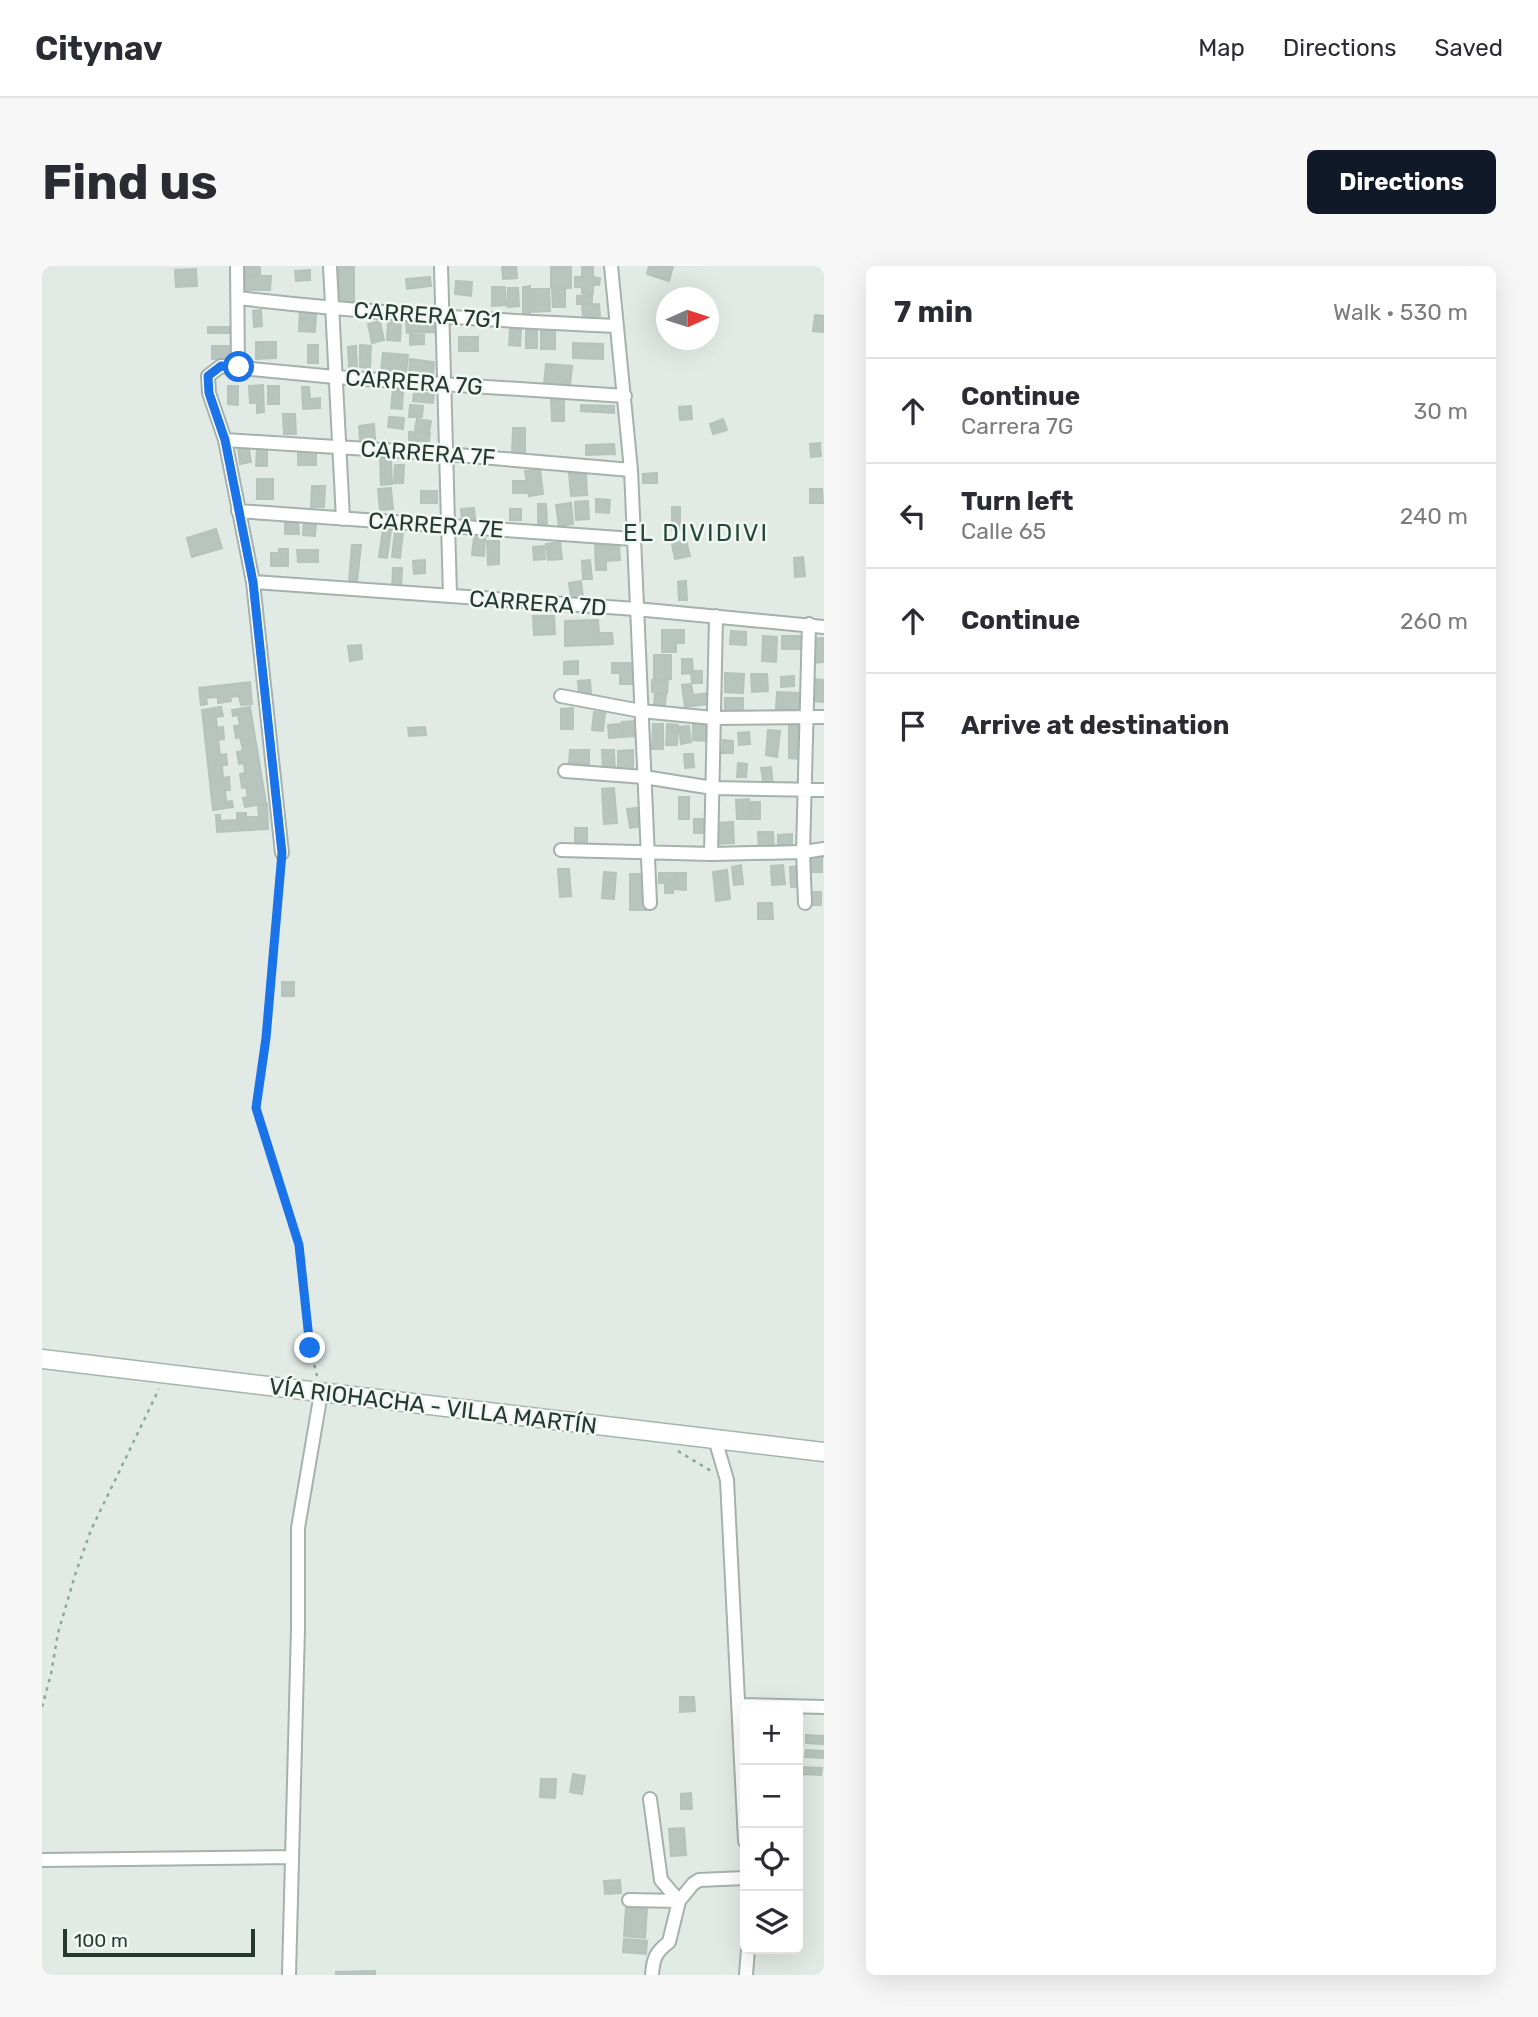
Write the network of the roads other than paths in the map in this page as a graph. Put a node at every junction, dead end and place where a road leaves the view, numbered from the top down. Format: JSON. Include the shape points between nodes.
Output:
{"nodes":[{"id":1,"x":237,"y":266,"type":"edge"},
{"id":2,"x":330,"y":266,"type":"edge"},
{"id":3,"x":441,"y":266,"type":"edge"},
{"id":4,"x":611,"y":266,"type":"edge"},
{"id":5,"x":238,"y":298,"type":"junction"},
{"id":6,"x":331,"y":309,"type":"junction"},
{"id":7,"x":443,"y":318,"type":"junction"},
{"id":8,"x":617,"y":326,"type":"junction"},
{"id":9,"x":239,"y":367,"type":"junction"},
{"id":10,"x":335,"y":377,"type":"junction"},
{"id":11,"x":445,"y":385,"type":"junction"},
{"id":12,"x":625,"y":396,"type":"junction"},
{"id":13,"x":225,"y":440,"type":"junction"},
{"id":14,"x":339,"y":446,"type":"junction"},
{"id":15,"x":446,"y":454,"type":"junction"},
{"id":16,"x":631,"y":470,"type":"junction"},
{"id":17,"x":238,"y":511,"type":"junction"},
{"id":18,"x":343,"y":519,"type":"junction"},
{"id":19,"x":448,"y":526,"type":"junction"},
{"id":20,"x":633,"y":539,"type":"junction"},
{"id":21,"x":253,"y":582,"type":"junction"},
{"id":22,"x":450,"y":596,"type":"junction"},
{"id":23,"x":636,"y":609,"type":"junction"},
{"id":24,"x":716,"y":616,"type":"junction"},
{"id":25,"x":809,"y":624,"type":"junction"},
{"id":26,"x":824,"y":626,"type":"edge"},
{"id":27,"x":561,"y":696,"type":"dead end"},
{"id":28,"x":641,"y":711,"type":"junction"},
{"id":29,"x":824,"y":716,"type":"edge"},
{"id":30,"x":807,"y":717,"type":"junction"},
{"id":31,"x":713,"y":718,"type":"junction"},
{"id":32,"x":565,"y":771,"type":"dead end"},
{"id":33,"x":644,"y":777,"type":"junction"},
{"id":34,"x":713,"y":788,"type":"junction"},
{"id":35,"x":824,"y":790,"type":"edge"},
{"id":36,"x":805,"y":791,"type":"junction"},
{"id":37,"x":824,"y":849,"type":"edge"},
{"id":38,"x":561,"y":850,"type":"dead end"},
{"id":39,"x":647,"y":851,"type":"junction"},
{"id":40,"x":803,"y":852,"type":"junction"},
{"id":41,"x":282,"y":853,"type":"road end"},
{"id":42,"x":711,"y":854,"type":"junction"},
{"id":43,"x":650,"y":903,"type":"dead end"},
{"id":44,"x":805,"y":903,"type":"dead end"},
{"id":45,"x":42,"y":1359,"type":"edge"},
{"id":46,"x":321,"y":1393,"type":"junction"},
{"id":47,"x":715,"y":1439,"type":"junction"},
{"id":48,"x":824,"y":1452,"type":"edge"},
{"id":49,"x":739,"y":1705,"type":"junction"},
{"id":50,"x":824,"y":1707,"type":"edge"},
{"id":51,"x":650,"y":1799,"type":"dead end"},
{"id":52,"x":744,"y":1828,"type":"edge"},
{"id":53,"x":292,"y":1857,"type":"junction"},
{"id":54,"x":42,"y":1860,"type":"edge"},
{"id":55,"x":740,"y":1878,"type":"edge"},
{"id":56,"x":629,"y":1900,"type":"dead end"},
{"id":57,"x":679,"y":1900,"type":"junction"},
{"id":58,"x":748,"y":1954,"type":"edge"},
{"id":59,"x":289,"y":1975,"type":"edge"},
{"id":60,"x":652,"y":1975,"type":"edge"},
{"id":61,"x":746,"y":1975,"type":"edge"}],
"edges":[{"from":1,"to":5,"type":"street"},
{"from":2,"to":6,"type":"street"},
{"from":3,"to":7,"type":"street"},
{"from":4,"to":8,"type":"street"},
{"from":5,"to":6,"type":"street","name":"CARRERA 7G1"},
{"from":5,"to":9,"type":"street"},
{"from":6,"to":7,"type":"street","name":"CARRERA 7G1"},
{"from":6,"to":10,"type":"street"},
{"from":7,"to":8,"type":"street","name":"CARRERA 7G1"},
{"from":7,"to":11,"type":"street"},
{"from":8,"to":12,"type":"street"},
{"from":9,"to":10,"type":"street","name":"CARRERA 7G"},
{"from":9,"to":13,"type":"street","name":"CARRERA 7G","via":[[221,366],[208,376]]},
{"from":10,"to":11,"type":"street","name":"CARRERA 7G"},
{"from":10,"to":14,"type":"street"},
{"from":11,"to":12,"type":"street","name":"CARRERA 7G"},
{"from":11,"to":15,"type":"street"},
{"from":12,"to":16,"type":"street"},
{"from":13,"to":14,"type":"street","name":"CARRERA 7F"},
{"from":13,"to":17,"type":"street"},
{"from":14,"to":15,"type":"street","name":"CARRERA 7F"},
{"from":14,"to":18,"type":"street"},
{"from":15,"to":16,"type":"street","name":"CARRERA 7F"},
{"from":15,"to":19,"type":"street"},
{"from":16,"to":20,"type":"street"},
{"from":17,"to":18,"type":"street","name":"CARRERA 7E"},
{"from":17,"to":21,"type":"street"},
{"from":18,"to":19,"type":"street","name":"CARRERA 7E"},
{"from":19,"to":20,"type":"street","name":"CARRERA 7E"},
{"from":19,"to":22,"type":"street"},
{"from":20,"to":23,"type":"street"},
{"from":21,"to":22,"type":"street","name":"CARRERA 7D"},
{"from":21,"to":41,"type":"street"},
{"from":22,"to":23,"type":"street","name":"CARRERA 7D"},
{"from":23,"to":24,"type":"street","name":"CARRERA 7D"},
{"from":23,"to":28,"type":"street"},
{"from":24,"to":25,"type":"street","name":"CARRERA 7D"},
{"from":24,"to":31,"type":"street"},
{"from":25,"to":26,"type":"street","name":"CARRERA 7D"},
{"from":25,"to":30,"type":"street"},
{"from":27,"to":28,"type":"street"},
{"from":28,"to":31,"type":"street"},
{"from":28,"to":33,"type":"street"},
{"from":29,"to":30,"type":"street"},
{"from":30,"to":31,"type":"street"},
{"from":30,"to":36,"type":"street"},
{"from":31,"to":34,"type":"street"},
{"from":32,"to":33,"type":"street"},
{"from":33,"to":34,"type":"street"},
{"from":33,"to":39,"type":"street"},
{"from":34,"to":36,"type":"street"},
{"from":34,"to":42,"type":"street"},
{"from":35,"to":36,"type":"street"},
{"from":36,"to":40,"type":"street"},
{"from":37,"to":40,"type":"street"},
{"from":38,"to":39,"type":"street"},
{"from":39,"to":42,"type":"street"},
{"from":39,"to":43,"type":"street"},
{"from":40,"to":42,"type":"street"},
{"from":40,"to":44,"type":"street"},
{"from":45,"to":46,"type":"main road","name":"VÍA RIOHACHA - VILLA MARTÍN"},
{"from":46,"to":47,"type":"main road","name":"VÍA RIOHACHA - VILLA MARTÍN"},
{"from":46,"to":53,"type":"street","via":[[298,1528]]},
{"from":47,"to":48,"type":"main road","name":"VÍA RIOHACHA - VILLA MARTÍN"},
{"from":47,"to":49,"type":"street","via":[[727,1480]]},
{"from":49,"to":50,"type":"street"},
{"from":49,"to":52,"type":"street"},
{"from":51,"to":57,"type":"street","via":[[661,1880]]},
{"from":53,"to":54,"type":"street"},
{"from":53,"to":59,"type":"street"},
{"from":55,"to":57,"type":"street","via":[[699,1880]]},
{"from":56,"to":57,"type":"street"},
{"from":57,"to":60,"type":"street","via":[[669,1942],[654,1957]]},
{"from":58,"to":61,"type":"street"}]}
